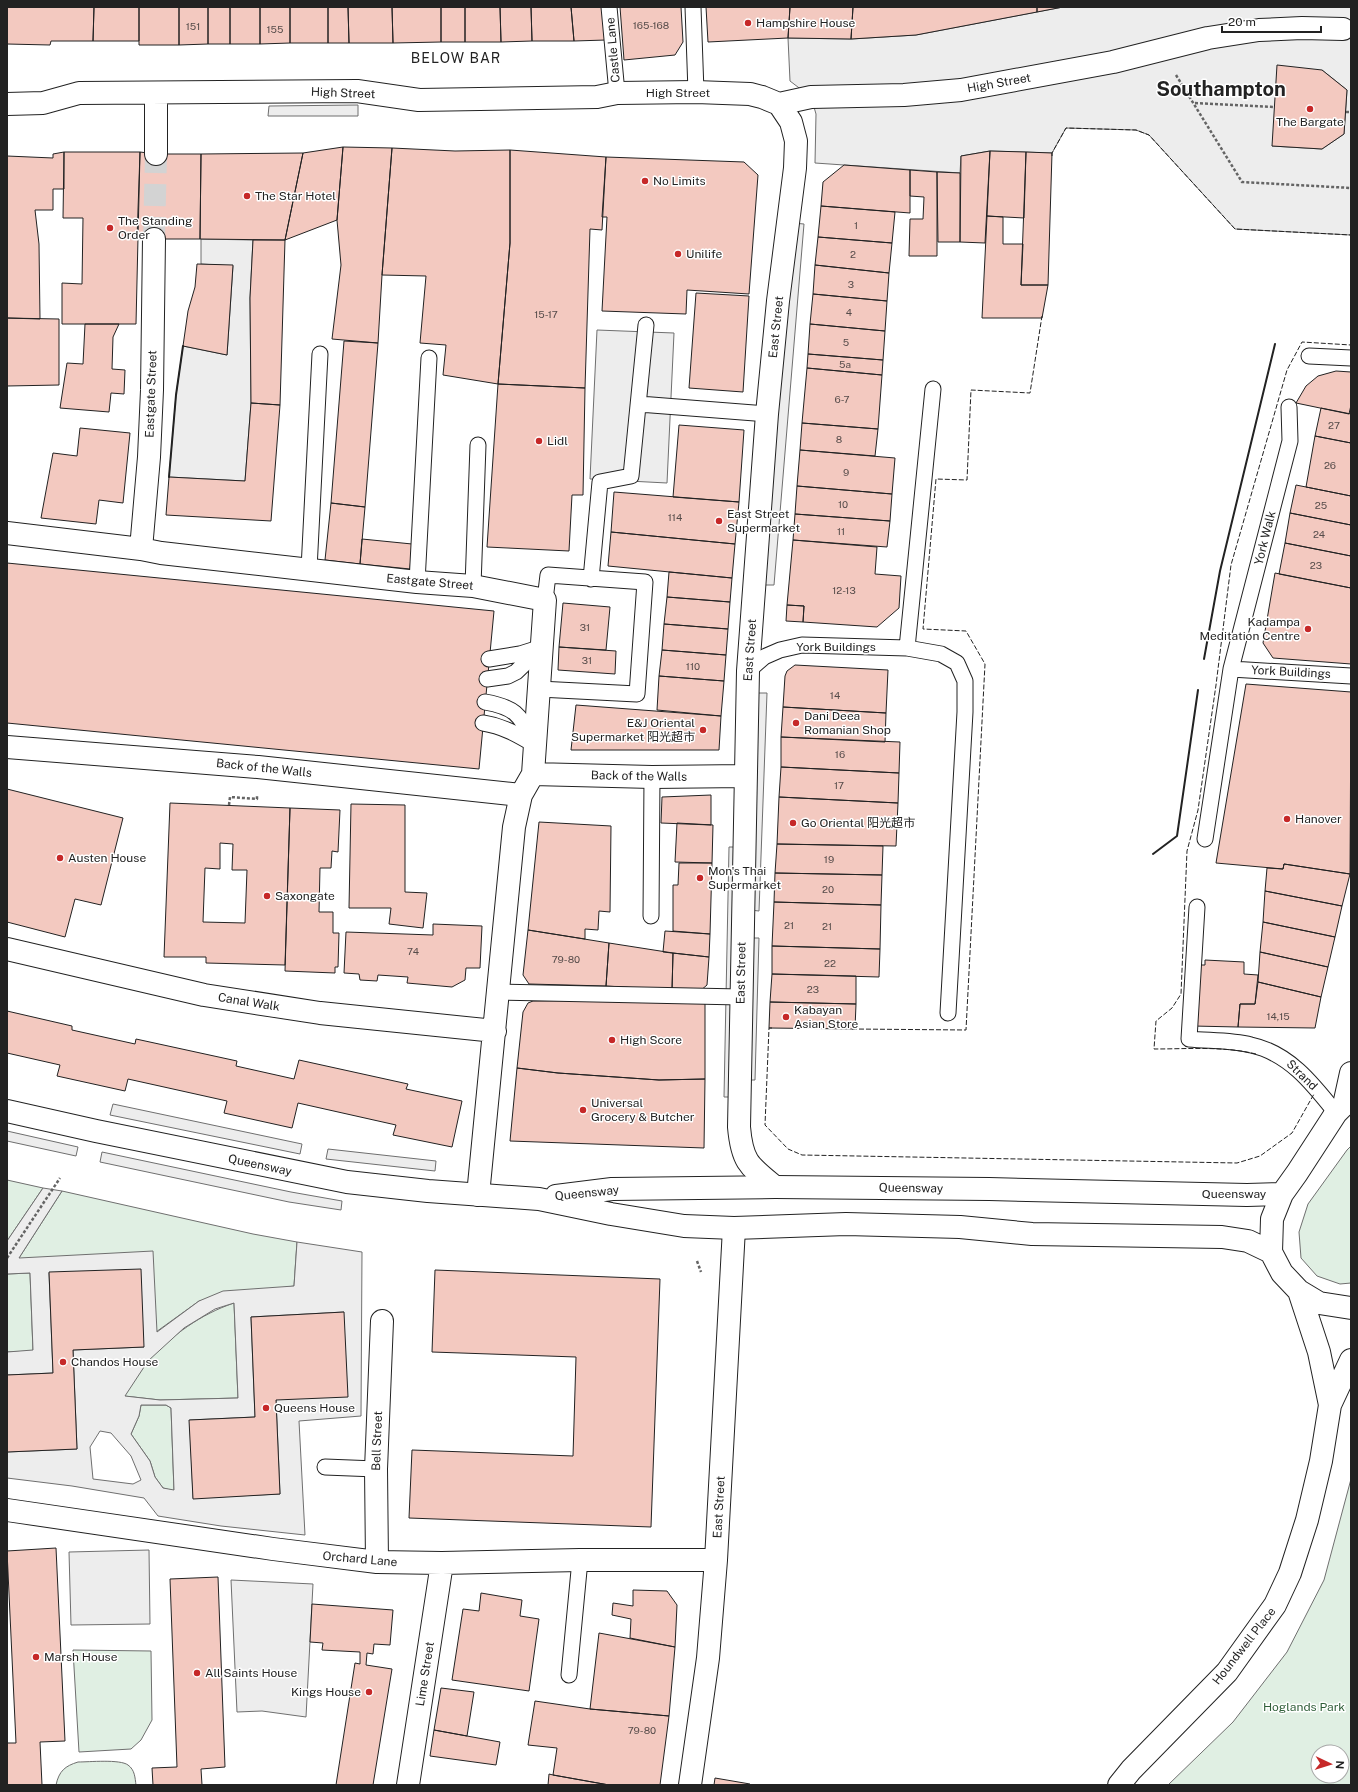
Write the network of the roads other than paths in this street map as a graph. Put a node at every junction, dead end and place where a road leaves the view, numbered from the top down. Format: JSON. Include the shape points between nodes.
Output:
{"nodes":[{"id":1,"x":609,"y":7,"type":"edge"},
{"id":2,"x":694,"y":7,"type":"edge"},
{"id":3,"x":1343,"y":29,"type":"dead end"},
{"id":4,"x":696,"y":92,"type":"junction"},
{"id":5,"x":617,"y":93,"type":"junction"},
{"id":6,"x":156,"y":94,"type":"junction"},
{"id":7,"x":7,"y":104,"type":"edge"},
{"id":8,"x":779,"y":104,"type":"junction"},
{"id":9,"x":156,"y":154,"type":"tunnel mouth"},
{"id":10,"x":154,"y":239,"type":"tunnel mouth"},
{"id":11,"x":646,"y":325,"type":"dead end"},
{"id":12,"x":320,"y":354,"type":"dead end"},
{"id":13,"x":1309,"y":356,"type":"dead end"},
{"id":14,"x":429,"y":358,"type":"dead end"},
{"id":15,"x":1351,"y":358,"type":"edge"},
{"id":16,"x":933,"y":389,"type":"dead end"},
{"id":17,"x":639,"y":404,"type":"junction"},
{"id":18,"x":1289,"y":407,"type":"dead end"},
{"id":19,"x":767,"y":414,"type":"junction"},
{"id":20,"x":478,"y":445,"type":"dead end"},
{"id":21,"x":7,"y":533,"type":"edge"},
{"id":22,"x":141,"y":549,"type":"junction"},
{"id":23,"x":309,"y":569,"type":"junction"},
{"id":24,"x":591,"y":579,"type":"junction"},
{"id":25,"x":417,"y":582,"type":"junction"},
{"id":26,"x":473,"y":586,"type":"junction"},
{"id":27,"x":545,"y":600,"type":"junction"},
{"id":28,"x":542,"y":647,"type":"junction"},
{"id":29,"x":907,"y":648,"type":"junction"},
{"id":30,"x":489,"y":659,"type":"dead end"},
{"id":31,"x":1231,"y":668,"type":"junction"},
{"id":32,"x":748,"y":671,"type":"junction"},
{"id":33,"x":1351,"y":676,"type":"edge"},
{"id":34,"x":488,"y":679,"type":"dead end"},
{"id":35,"x":539,"y":689,"type":"junction"},
{"id":36,"x":485,"y":702,"type":"dead end"},
{"id":37,"x":483,"y":723,"type":"dead end"},
{"id":38,"x":535,"y":745,"type":"junction"},
{"id":39,"x":7,"y":747,"type":"edge"},
{"id":40,"x":533,"y":774,"type":"junction"},
{"id":41,"x":745,"y":776,"type":"junction"},
{"id":42,"x":652,"y":777,"type":"junction"},
{"id":43,"x":521,"y":795,"type":"junction"},
{"id":44,"x":1205,"y":839,"type":"dead end"},
{"id":45,"x":1197,"y":907,"type":"dead end"},
{"id":46,"x":651,"y":916,"type":"dead end"},
{"id":47,"x":7,"y":949,"type":"edge"},
{"id":48,"x":499,"y":992,"type":"junction"},
{"id":49,"x":741,"y":997,"type":"junction"},
{"id":50,"x":948,"y":1014,"type":"dead end"},
{"id":51,"x":495,"y":1031,"type":"junction"},
{"id":52,"x":1351,"y":1073,"type":"edge"},
{"id":53,"x":1344,"y":1106,"type":"edge"},
{"id":54,"x":7,"y":1111,"type":"edge"},
{"id":55,"x":775,"y":1187,"type":"junction"},
{"id":56,"x":1282,"y":1194,"type":"junction"},
{"id":57,"x":478,"y":1195,"type":"junction"},
{"id":58,"x":539,"y":1198,"type":"junction"},
{"id":59,"x":734,"y":1228,"type":"junction"},
{"id":60,"x":1272,"y":1252,"type":"junction"},
{"id":61,"x":1299,"y":1291,"type":"junction"},
{"id":62,"x":1351,"y":1308,"type":"edge"},
{"id":63,"x":382,"y":1320,"type":"dead end"},
{"id":64,"x":1351,"y":1360,"type":"edge"},
{"id":65,"x":1330,"y":1405,"type":"junction"},
{"id":66,"x":325,"y":1467,"type":"dead end"},
{"id":67,"x":376,"y":1469,"type":"junction"},
{"id":68,"x":7,"y":1510,"type":"edge"},
{"id":69,"x":580,"y":1560,"type":"junction"},
{"id":70,"x":716,"y":1560,"type":"junction"},
{"id":71,"x":377,"y":1562,"type":"junction"},
{"id":72,"x":442,"y":1563,"type":"junction"},
{"id":73,"x":568,"y":1675,"type":"dead end"},
{"id":74,"x":408,"y":1785,"type":"edge"},
{"id":75,"x":690,"y":1785,"type":"edge"},
{"id":76,"x":1119,"y":1785,"type":"edge"}],
"edges":[{"from":1,"to":5,"type":"lane","name":"Castle Lane"},
{"from":2,"to":4,"type":"lane"},
{"from":3,"to":8,"type":"street","name":"High Street","via":[[1259,30],[1208,38],[1113,62],[961,90],[904,95],[811,97]]},
{"from":4,"to":5,"type":"street","name":"High Street"},
{"from":4,"to":8,"type":"street","name":"High Street","via":[[750,94]]},
{"from":5,"to":6,"type":"street","name":"High Street","via":[[597,98],[419,100],[358,91]]},
{"from":6,"to":7,"type":"street","name":"High Street","via":[[79,93],[43,103]]},
{"from":6,"to":9,"type":"street"},
{"from":8,"to":19,"type":"street","name":"East Street","via":[[791,122],[796,141],[795,168]]},
{"from":10,"to":22,"type":"street","name":"Eastgate Street","via":[[152,390]]},
{"from":11,"to":17,"type":"lane"},
{"from":12,"to":23,"type":"lane"},
{"from":13,"to":15,"type":"lane"},
{"from":14,"to":25,"type":"lane"},
{"from":16,"to":29,"type":"lane"},
{"from":17,"to":19,"type":"lane"},
{"from":17,"to":24,"type":"lane","via":[[631,476],[600,482]]},
{"from":18,"to":31,"type":"lane","name":"York Walk","via":[[1290,441]]},
{"from":19,"to":32,"type":"street","name":"East Street"},
{"from":20,"to":26,"type":"lane"},
{"from":21,"to":22,"type":"street","name":"Eastgate Street"},
{"from":22,"to":23,"type":"street","name":"Eastgate Street"},
{"from":23,"to":25,"type":"street","name":"Eastgate Street"},
{"from":24,"to":27,"type":"lane","via":[[548,575]]},
{"from":24,"to":35,"type":"lane","via":[[645,582],[637,694]]},
{"from":25,"to":26,"type":"street","name":"Eastgate Street"},
{"from":26,"to":27,"type":"street","name":"Eastgate Street"},
{"from":27,"to":28,"type":"street"},
{"from":28,"to":30,"type":"lane"},
{"from":28,"to":34,"type":"lane","via":[[516,672]]},
{"from":28,"to":35,"type":"street"},
{"from":29,"to":32,"type":"lane","name":"York Buildings","via":[[802,645],[764,657]]},
{"from":29,"to":50,"type":"lane","name":"York Buildings","via":[[941,654],[957,663],[965,681]]},
{"from":31,"to":33,"type":"lane","name":"York Buildings"},
{"from":31,"to":44,"type":"lane","name":"York Walk"},
{"from":32,"to":41,"type":"street","name":"East Street"},
{"from":35,"to":38,"type":"street"},
{"from":36,"to":38,"type":"lane","via":[[501,705],[518,715]]},
{"from":37,"to":38,"type":"lane","via":[[515,733]]},
{"from":38,"to":40,"type":"street"},
{"from":39,"to":43,"type":"street","name":"Back of the Walls","via":[[258,767]]},
{"from":40,"to":42,"type":"street","name":"Back of the Walls"},
{"from":40,"to":43,"type":"street"},
{"from":41,"to":42,"type":"street","name":"Back of the Walls"},
{"from":41,"to":49,"type":"street","name":"East Street"},
{"from":42,"to":46,"type":"lane"},
{"from":43,"to":48,"type":"street","via":[[514,827]]},
{"from":45,"to":53,"type":"lane","name":"Strand","via":[[1189,1039],[1251,1045],[1283,1057]]},
{"from":47,"to":51,"type":"street","name":"Canal Walk","via":[[204,995],[320,1013]]},
{"from":48,"to":49,"type":"lane"},
{"from":48,"to":51,"type":"street"},
{"from":49,"to":55,"type":"street","name":"East Street","via":[[740,1144],[751,1168]]},
{"from":51,"to":57,"type":"street"},
{"from":52,"to":53,"type":"street"},
{"from":53,"to":56,"type":"street"},
{"from":54,"to":57,"type":"street","name":"Queensway","via":[[347,1182],[386,1188]]},
{"from":55,"to":56,"type":"street","name":"Queensway"},
{"from":55,"to":58,"type":"street","name":"Queensway","via":[[612,1189]]},
{"from":56,"to":60,"type":"street","via":[[1272,1219]]},
{"from":57,"to":58,"type":"street","name":"Queensway"},
{"from":58,"to":59,"type":"street","name":"Queensway","via":[[611,1214],[684,1226]]},
{"from":59,"to":60,"type":"street","name":"Queensway","via":[[846,1224],[960,1227],[1032,1234],[1222,1237],[1248,1241]]},
{"from":59,"to":70,"type":"street","name":"East Street"},
{"from":60,"to":61,"type":"street","via":[[1282,1273]]},
{"from":61,"to":62,"type":"street","via":[[1319,1303]]},
{"from":61,"to":65,"type":"street","name":"Houndwell Place","via":[[1319,1352]]},
{"from":63,"to":67,"type":"street","name":"Bell Street"},
{"from":64,"to":65,"type":"street","name":"Houndwell Place"},
{"from":65,"to":76,"type":"street","name":"Houndwell Place","via":[[1322,1460],[1307,1520],[1290,1573],[1276,1605],[1227,1672]]},
{"from":66,"to":67,"type":"lane"},
{"from":67,"to":71,"type":"street","name":"Bell Street"},
{"from":68,"to":71,"type":"street","name":"Orchard Lane","via":[[273,1550]]},
{"from":69,"to":70,"type":"street","name":"Orchard Lane"},
{"from":69,"to":72,"type":"street","name":"Orchard Lane"},
{"from":69,"to":73,"type":"lane"},
{"from":70,"to":75,"type":"street","name":"East Street","via":[[708,1658]]},
{"from":71,"to":72,"type":"street","name":"Orchard Lane"},
{"from":72,"to":74,"type":"street","name":"Lime Street"}]}
